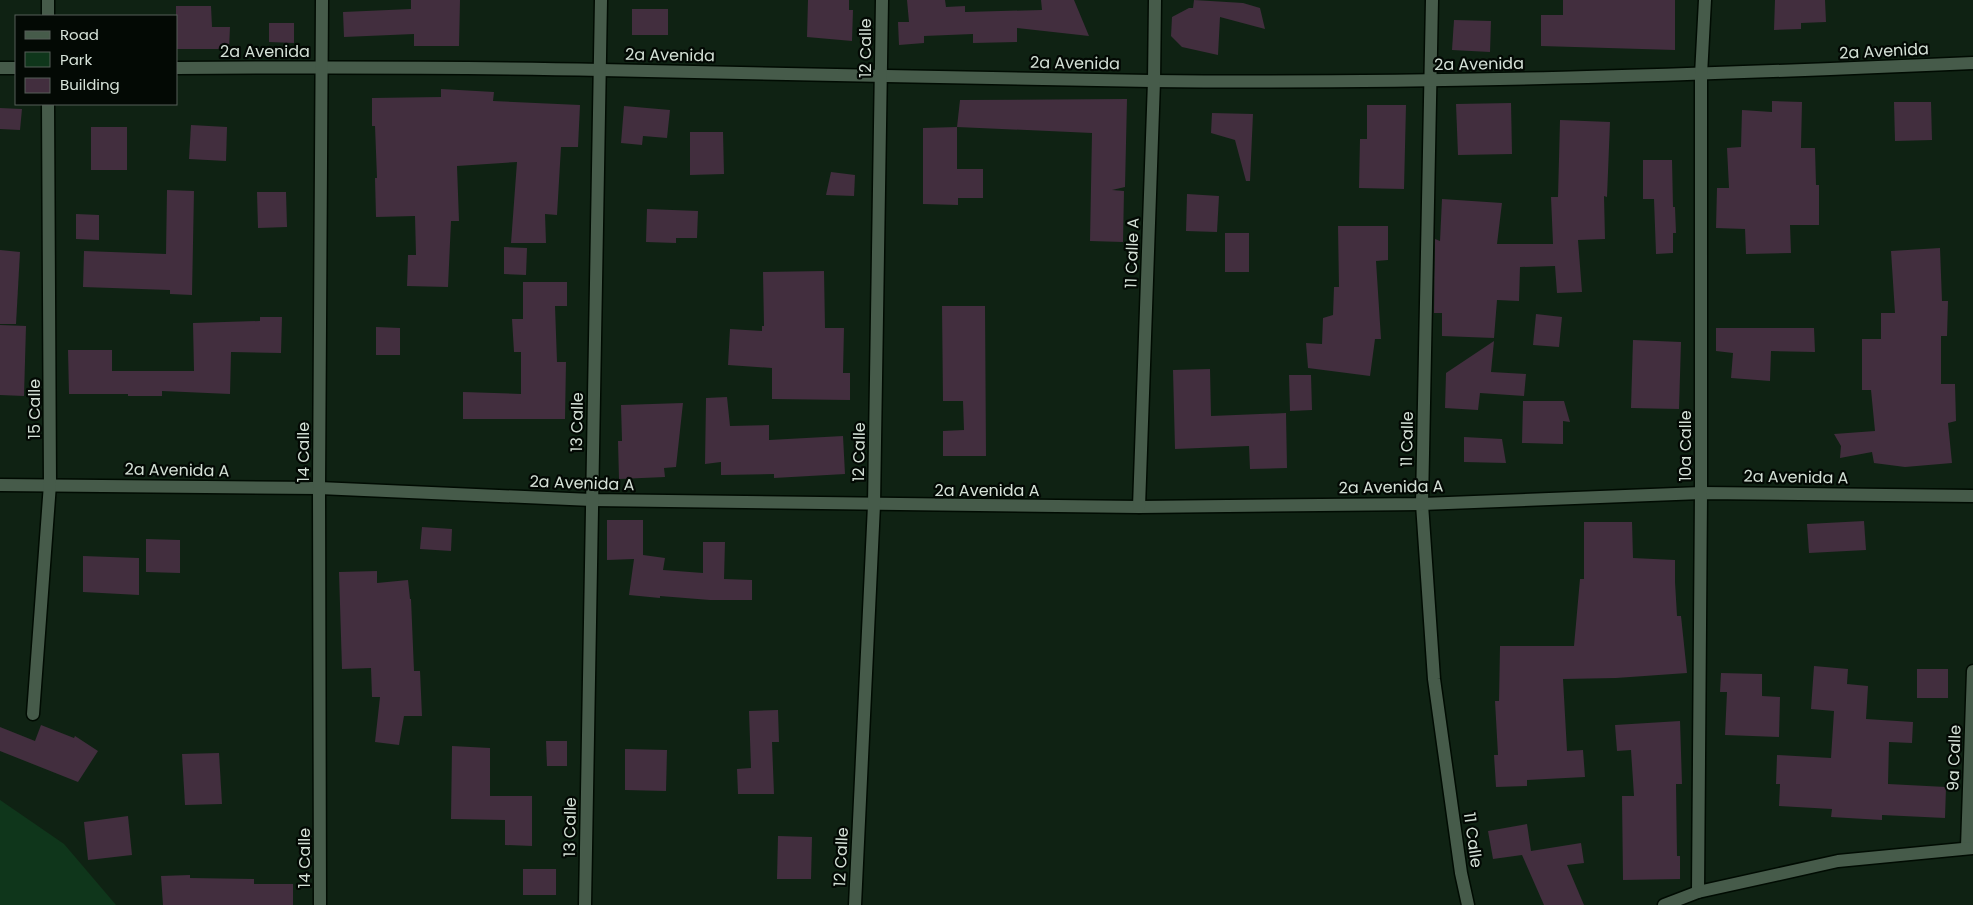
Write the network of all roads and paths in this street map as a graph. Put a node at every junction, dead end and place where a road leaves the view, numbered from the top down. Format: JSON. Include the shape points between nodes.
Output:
{"nodes":[{"id":1,"x":48,"y":0,"type":"edge"},
{"id":2,"x":322,"y":0,"type":"edge"},
{"id":3,"x":601,"y":0,"type":"edge"},
{"id":4,"x":882,"y":0,"type":"edge"},
{"id":5,"x":1154,"y":0,"type":"edge"},
{"id":6,"x":1432,"y":0,"type":"edge"},
{"id":7,"x":1705,"y":0,"type":"edge"},
{"id":8,"x":48,"y":15,"type":"edge"},
{"id":9,"x":1973,"y":63,"type":"edge"},
{"id":10,"x":321,"y":67,"type":"junction"},
{"id":11,"x":0,"y":68,"type":"edge"},
{"id":12,"x":15,"y":68,"type":"edge"},
{"id":13,"x":178,"y":68,"type":"edge"},
{"id":14,"x":600,"y":70,"type":"junction"},
{"id":15,"x":1701,"y":75,"type":"junction"},
{"id":16,"x":882,"y":76,"type":"junction"},
{"id":17,"x":1154,"y":81,"type":"junction"},
{"id":18,"x":1430,"y":81,"type":"junction"},
{"id":19,"x":48,"y":105,"type":"edge"},
{"id":20,"x":50,"y":484,"type":"junction"},
{"id":21,"x":0,"y":485,"type":"edge"},
{"id":22,"x":319,"y":488,"type":"junction"},
{"id":23,"x":1701,"y":492,"type":"junction"},
{"id":24,"x":1973,"y":496,"type":"edge"},
{"id":25,"x":592,"y":500,"type":"junction"},
{"id":26,"x":1422,"y":504,"type":"junction"},
{"id":27,"x":874,"y":505,"type":"junction"},
{"id":28,"x":1139,"y":507,"type":"junction"},
{"id":29,"x":1973,"y":671,"type":"edge"},
{"id":30,"x":33,"y":714,"type":"dead end"},
{"id":31,"x":1970,"y":848,"type":"edge"},
{"id":32,"x":1698,"y":892,"type":"junction"},
{"id":33,"x":320,"y":905,"type":"edge"},
{"id":34,"x":585,"y":905,"type":"edge"},
{"id":35,"x":855,"y":905,"type":"edge"},
{"id":36,"x":1468,"y":905,"type":"edge"},
{"id":37,"x":1664,"y":905,"type":"edge"}],
"edges":[{"from":1,"to":8,"type":"street"},
{"from":2,"to":10,"type":"street","name":"14 Calle"},
{"from":3,"to":14,"type":"street","name":"13 Calle"},
{"from":4,"to":16,"type":"street","name":"12 Calle"},
{"from":5,"to":17,"type":"street","name":"11 Calle A"},
{"from":6,"to":18,"type":"street","name":"11 Calle"},
{"from":7,"to":15,"type":"street","name":"10a Calle"},
{"from":9,"to":15,"type":"street","name":"2a Avenida"},
{"from":10,"to":13,"type":"street","name":"2a Avenida"},
{"from":10,"to":14,"type":"street","name":"2a Avenida"},
{"from":10,"to":22,"type":"street","name":"14 Calle"},
{"from":11,"to":12,"type":"street"},
{"from":14,"to":16,"type":"street","name":"2a Avenida"},
{"from":14,"to":25,"type":"street","name":"13 Calle"},
{"from":15,"to":18,"type":"street","name":"2a Avenida"},
{"from":15,"to":23,"type":"street","name":"10a Calle"},
{"from":16,"to":17,"type":"street","name":"2a Avenida"},
{"from":16,"to":27,"type":"street","name":"12 Calle"},
{"from":17,"to":18,"type":"street","name":"2a Avenida"},
{"from":17,"to":28,"type":"street","name":"11 Calle A"},
{"from":18,"to":26,"type":"street","name":"11 Calle"},
{"from":19,"to":20,"type":"street","name":"15 Calle"},
{"from":20,"to":21,"type":"street","name":"2a Avenida A"},
{"from":20,"to":22,"type":"street","name":"2a Avenida A"},
{"from":20,"to":30,"type":"street","name":"15 Calle"},
{"from":22,"to":25,"type":"street","name":"2a Avenida A"},
{"from":22,"to":33,"type":"street","name":"14 Calle"},
{"from":23,"to":24,"type":"street","name":"2a Avenida A"},
{"from":23,"to":26,"type":"street","name":"2a Avenida A"},
{"from":23,"to":32,"type":"street","name":"10a Calle"},
{"from":25,"to":27,"type":"street","name":"2a Avenida A"},
{"from":25,"to":34,"type":"street","name":"13 Calle"},
{"from":26,"to":28,"type":"street","name":"2a Avenida A"},
{"from":26,"to":36,"type":"street","name":"11 Calle","via":[[1434,679]]},
{"from":27,"to":28,"type":"street","name":"2a Avenida A"},
{"from":27,"to":35,"type":"street","name":"12 Calle"},
{"from":29,"to":31,"type":"street","name":"9a Calle"},
{"from":31,"to":32,"type":"street","via":[[1838,861]]},
{"from":32,"to":37,"type":"street"}]}
